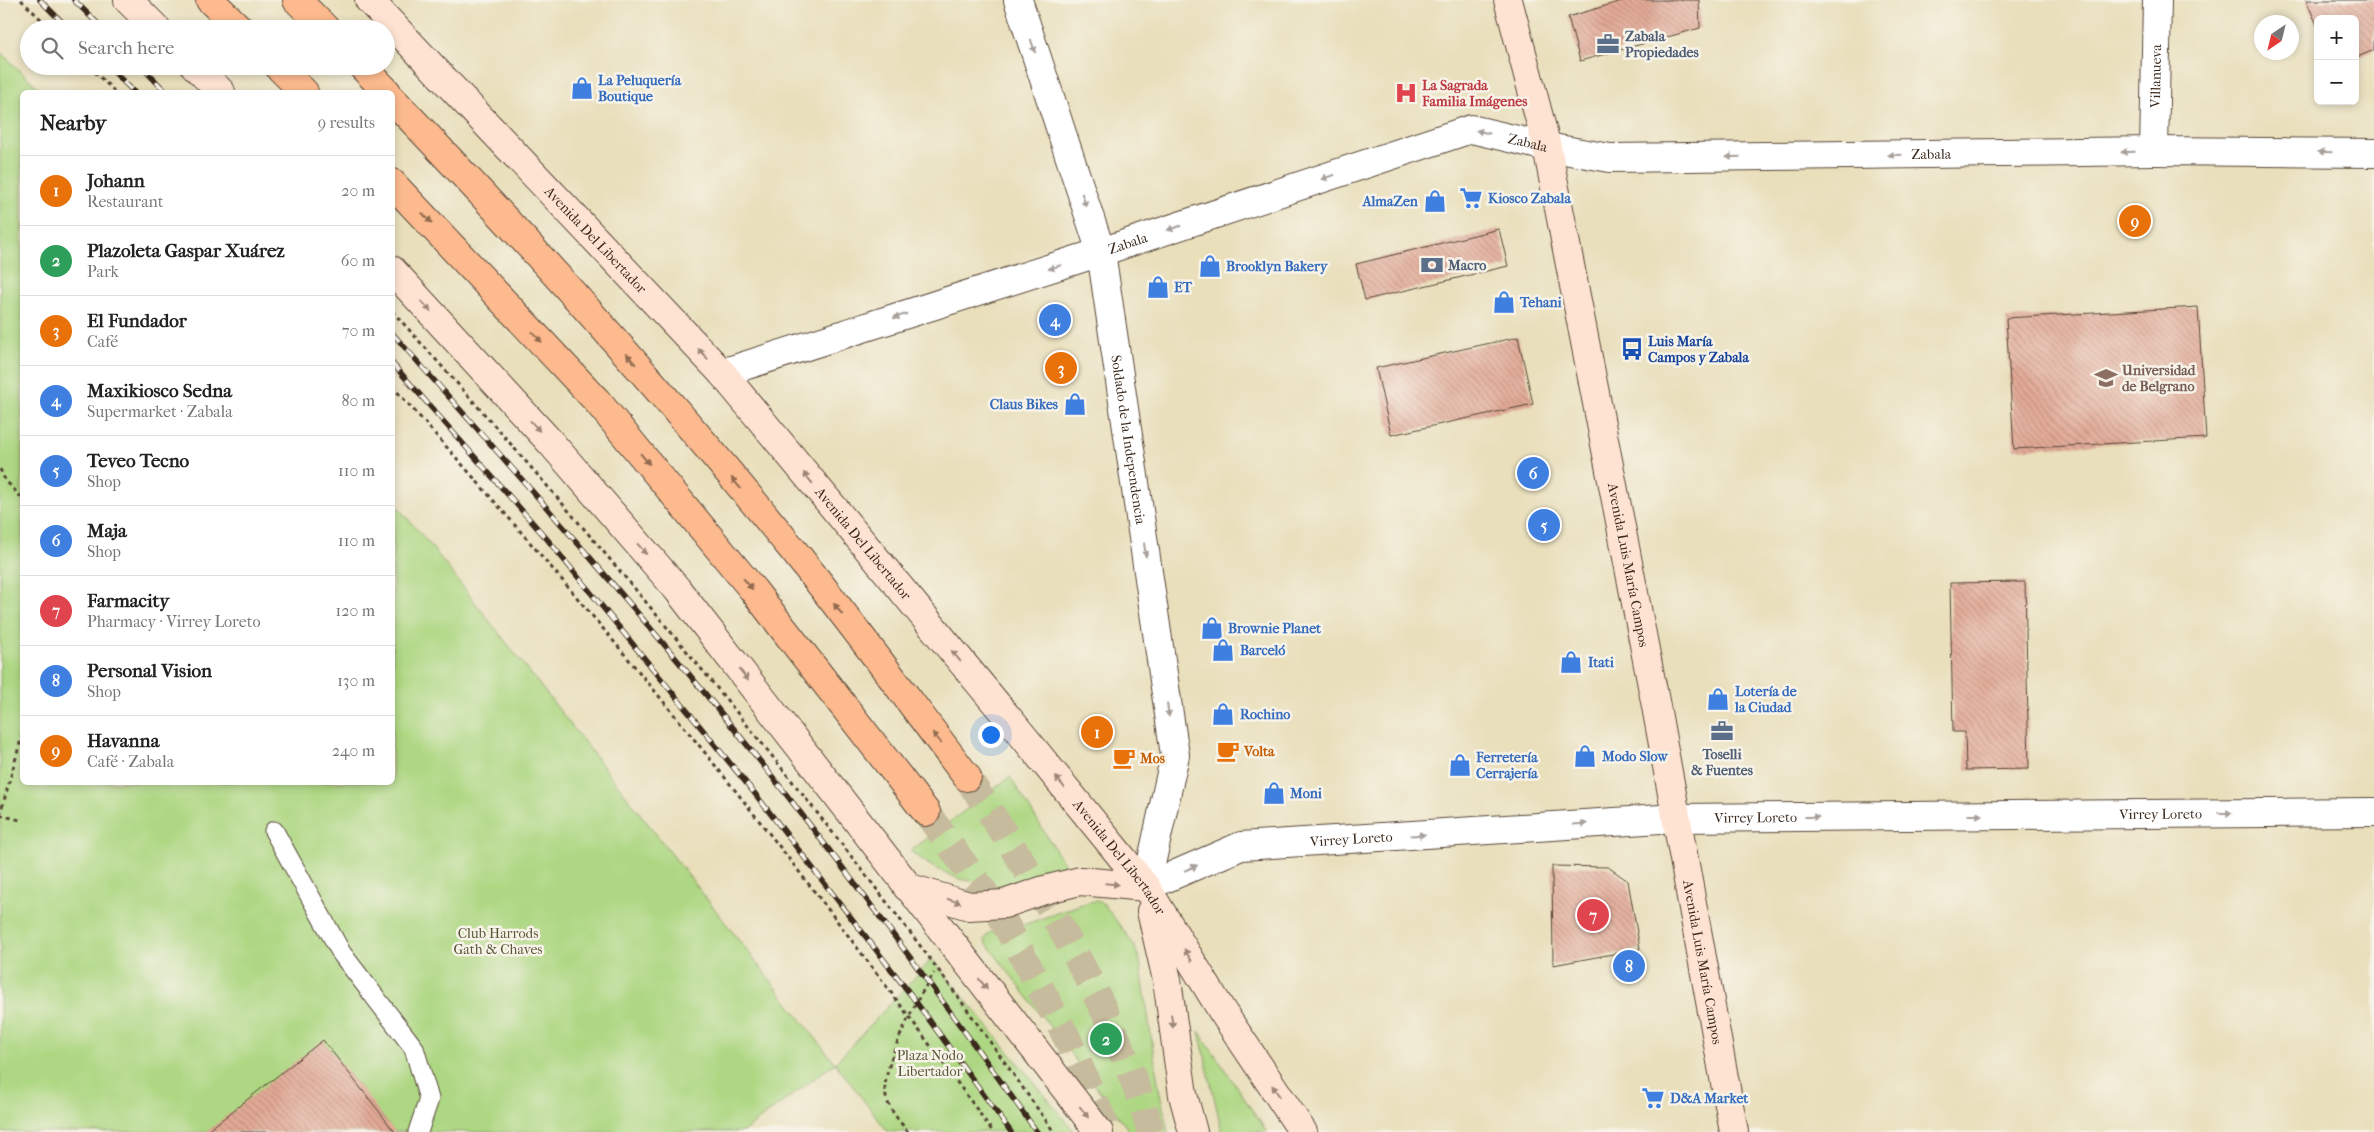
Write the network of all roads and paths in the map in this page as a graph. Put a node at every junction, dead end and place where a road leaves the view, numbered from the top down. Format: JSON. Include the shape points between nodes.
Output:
{"nodes":[{"id":1,"x":21,"y":0,"type":"edge"},
{"id":2,"x":128,"y":0,"type":"edge"},
{"id":3,"x":210,"y":0,"type":"edge"},
{"id":4,"x":297,"y":0,"type":"edge"},
{"id":5,"x":369,"y":0,"type":"edge"},
{"id":6,"x":1018,"y":0,"type":"edge"},
{"id":7,"x":1508,"y":0,"type":"edge"},
{"id":8,"x":2157,"y":0,"type":"edge"},
{"id":9,"x":42,"y":20,"type":"edge"},
{"id":10,"x":148,"y":20,"type":"edge"},
{"id":11,"x":231,"y":20,"type":"edge"},
{"id":12,"x":317,"y":20,"type":"edge"},
{"id":13,"x":388,"y":20,"type":"edge"},
{"id":14,"x":395,"y":27,"type":"edge"},
{"id":15,"x":98,"y":75,"type":"edge"},
{"id":16,"x":204,"y":75,"type":"edge"},
{"id":17,"x":287,"y":75,"type":"edge"},
{"id":18,"x":371,"y":75,"type":"edge"},
{"id":19,"x":114,"y":90,"type":"edge"},
{"id":20,"x":219,"y":90,"type":"edge"},
{"id":21,"x":302,"y":90,"type":"edge"},
{"id":22,"x":385,"y":90,"type":"edge"},
{"id":23,"x":395,"y":102,"type":"edge"},
{"id":24,"x":1547,"y":147,"type":"junction"},
{"id":25,"x":2154,"y":151,"type":"junction"},
{"id":26,"x":2374,"y":153,"type":"edge"},
{"id":27,"x":395,"y":186,"type":"edge"},
{"id":28,"x":1102,"y":252,"type":"junction"},
{"id":29,"x":395,"y":273,"type":"edge"},
{"id":30,"x":395,"y":314,"type":"edge"},
{"id":31,"x":722,"y":373,"type":"junction"},
{"id":32,"x":395,"y":389,"type":"edge"},
{"id":33,"x":0,"y":469,"type":"edge"},
{"id":34,"x":20,"y":496,"type":"edge"},
{"id":35,"x":20,"y":743,"type":"edge"},
{"id":36,"x":967,"y":776,"type":"tunnel mouth"},
{"id":37,"x":926,"y":812,"type":"tunnel mouth"},
{"id":38,"x":2374,"y":812,"type":"edge"},
{"id":39,"x":0,"y":815,"type":"edge"},
{"id":40,"x":1676,"y":818,"type":"junction"},
{"id":41,"x":20,"y":820,"type":"dead end"},
{"id":42,"x":274,"y":831,"type":"dead end"},
{"id":43,"x":907,"y":887,"type":"junction"},
{"id":44,"x":1146,"y":888,"type":"junction"},
{"id":45,"x":953,"y":946,"type":"junction"},
{"id":46,"x":418,"y":1132,"type":"edge"},
{"id":47,"x":908,"y":1132,"type":"edge"},
{"id":48,"x":993,"y":1132,"type":"edge"},
{"id":49,"x":1054,"y":1132,"type":"edge"},
{"id":50,"x":1099,"y":1132,"type":"edge"},
{"id":51,"x":1193,"y":1132,"type":"edge"},
{"id":52,"x":1303,"y":1132,"type":"edge"},
{"id":53,"x":1734,"y":1132,"type":"edge"}],
"edges":[{"from":1,"to":9,"type":"path"},
{"from":2,"to":10,"type":"main road"},
{"from":3,"to":11,"type":"main road"},
{"from":4,"to":12,"type":"main road"},
{"from":13,"to":5,"type":"main road","name":"Avenida Del Libertador","one_way":true},
{"from":6,"to":28,"type":"street","name":"Soldado de la Independencia","one_way":true},
{"from":7,"to":24,"type":"main road","name":"Avenida Luis María Campos"},
{"from":8,"to":25,"type":"street","name":"Villanueva"},
{"from":31,"to":14,"type":"main road","name":"Avenida Del Libertador","one_way":true},
{"from":15,"to":19,"type":"path"},
{"from":16,"to":20,"type":"main road"},
{"from":17,"to":21,"type":"main road"},
{"from":18,"to":22,"type":"main road"},
{"from":36,"to":23,"type":"main road","one_way":true,"via":[[794,551],[626,353],[472,182]]},
{"from":25,"to":24,"type":"street","name":"Zabala","one_way":true,"via":[[1610,158]]},
{"from":24,"to":28,"type":"street","name":"Zabala","one_way":true,"via":[[1471,129]]},
{"from":24,"to":40,"type":"main road","name":"Avenida Luis María Campos"},
{"from":26,"to":25,"type":"street","name":"Zabala","one_way":true},
{"from":27,"to":37,"type":"main road","one_way":true,"via":[[597,401],[754,591]]},
{"from":28,"to":31,"type":"street","name":"Zabala","one_way":true},
{"from":28,"to":44,"type":"street","name":"Soldado de la Independencia","one_way":true,"via":[[1175,755]]},
{"from":29,"to":43,"type":"main road","one_way":true,"via":[[552,444],[677,589]]},
{"from":30,"to":49,"type":"path","bridge":true,"via":[[570,512],[747,725],[907,928]]},
{"from":44,"to":31,"type":"main road","name":"Avenida Del Libertador","one_way":true},
{"from":32,"to":48,"type":"path","bridge":true,"via":[[537,548],[747,803],[898,1000]]},
{"from":33,"to":34,"type":"path","via":[[4,480]]},
{"from":35,"to":39,"type":"path"},
{"from":40,"to":38,"type":"street","name":"Virrey Loreto","one_way":true},
{"from":39,"to":41,"type":"path"},
{"from":44,"to":40,"type":"street","name":"Virrey Loreto","one_way":true,"via":[[1241,846]]},
{"from":40,"to":53,"type":"main road","name":"Avenida Luis María Campos"},
{"from":42,"to":46,"type":"lane","via":[[342,954],[414,1048],[429,1099]]},
{"from":43,"to":44,"type":"main road","one_way":true,"via":[[969,906],[1004,904],[1080,881]]},
{"from":43,"to":45,"type":"main road"},
{"from":44,"to":51,"type":"main road","one_way":true,"via":[[1167,980],[1183,1095]]},
{"from":52,"to":44,"type":"main road","name":"Avenida Del Libertador","one_way":true,"via":[[1222,1011]]},
{"from":45,"to":47,"type":"path","via":[[906,1021],[888,1069],[885,1090],[890,1108]]},
{"from":45,"to":50,"type":"main road","one_way":true}]}
